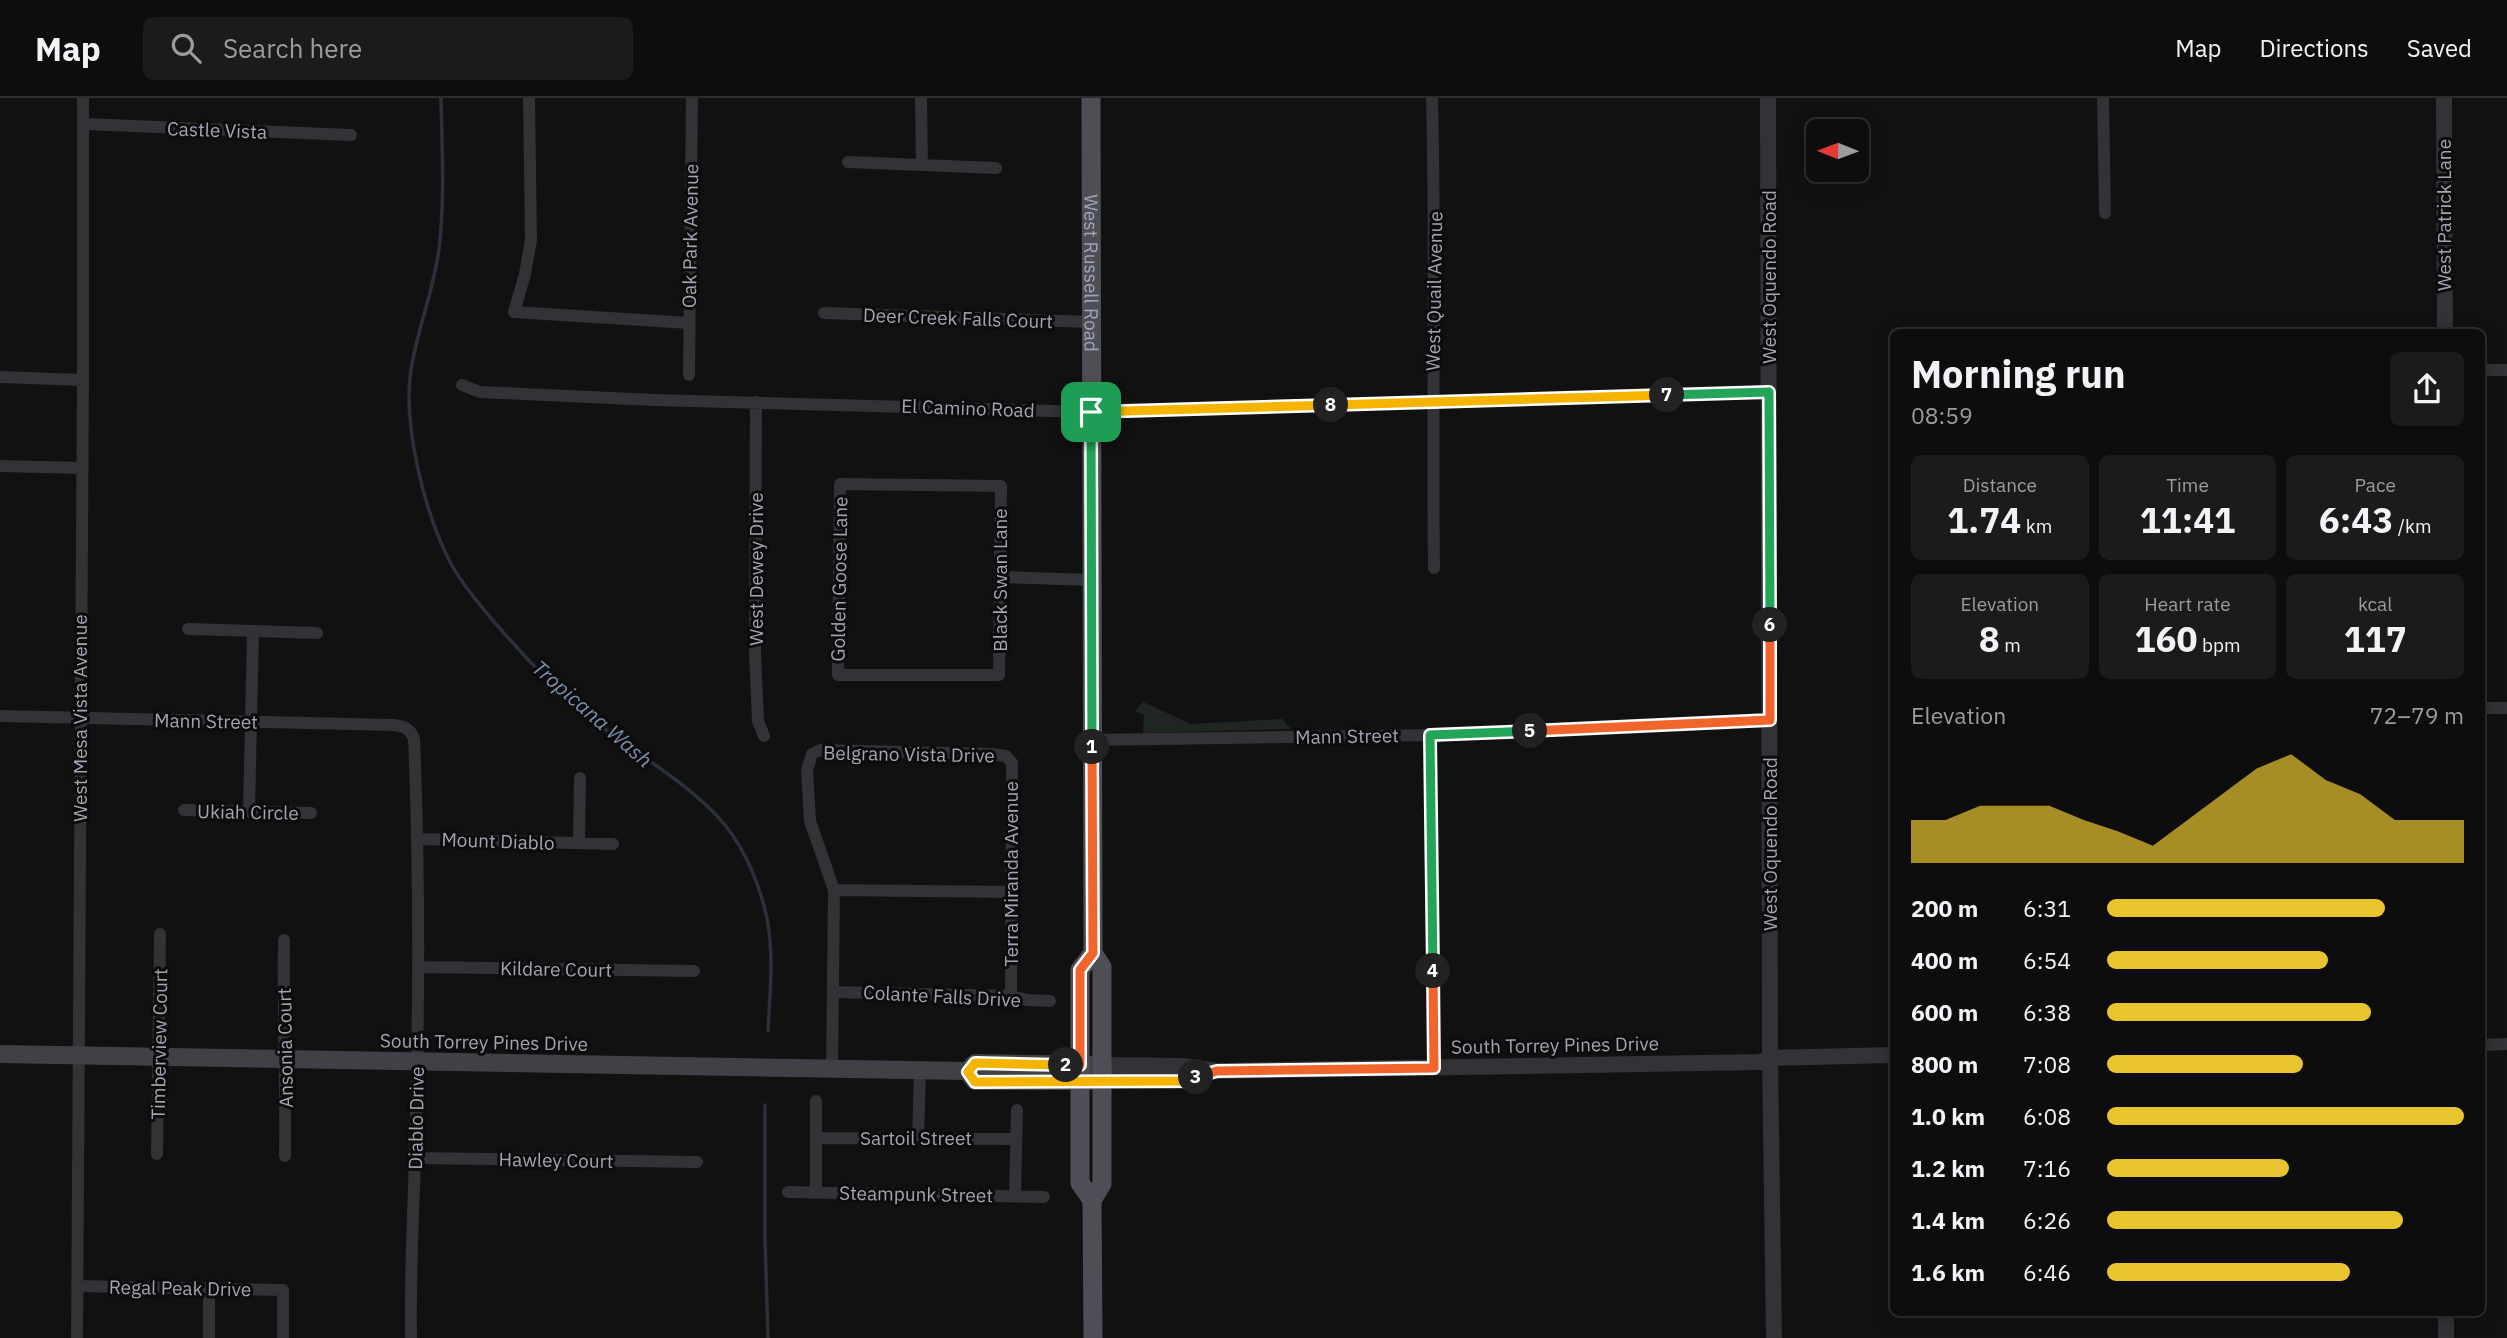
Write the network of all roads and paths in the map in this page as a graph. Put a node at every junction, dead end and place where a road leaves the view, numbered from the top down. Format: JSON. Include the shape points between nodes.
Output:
{"nodes":[{"id":1,"x":83,"y":98,"type":"edge"},
{"id":2,"x":529,"y":98,"type":"edge"},
{"id":3,"x":692,"y":98,"type":"edge"},
{"id":4,"x":921,"y":98,"type":"edge"},
{"id":5,"x":1091,"y":98,"type":"edge"},
{"id":6,"x":1432,"y":98,"type":"edge"},
{"id":7,"x":1768,"y":98,"type":"edge"},
{"id":8,"x":2104,"y":98,"type":"edge"},
{"id":9,"x":2444,"y":98,"type":"edge"},
{"id":10,"x":84,"y":124,"type":"junction"},
{"id":11,"x":351,"y":135,"type":"dead end"},
{"id":12,"x":848,"y":162,"type":"dead end"},
{"id":13,"x":922,"y":165,"type":"junction"},
{"id":14,"x":996,"y":168,"type":"dead end"},
{"id":15,"x":2105,"y":213,"type":"dead end"},
{"id":16,"x":824,"y":313,"type":"dead end"},
{"id":17,"x":1091,"y":322,"type":"junction"},
{"id":18,"x":689,"y":323,"type":"junction"},
{"id":19,"x":2445,"y":329,"type":"edge"},
{"id":20,"x":2485,"y":370,"type":"edge"},
{"id":21,"x":2507,"y":370,"type":"edge"},
{"id":22,"x":689,"y":375,"type":"dead end"},
{"id":23,"x":0,"y":377,"type":"edge"},
{"id":24,"x":83,"y":380,"type":"junction"},
{"id":25,"x":462,"y":385,"type":"dead end"},
{"id":26,"x":1769,"y":392,"type":"junction"},
{"id":27,"x":1432,"y":401,"type":"junction"},
{"id":28,"x":756,"y":402,"type":"junction"},
{"id":29,"x":1091,"y":412,"type":"junction"},
{"id":30,"x":0,"y":466,"type":"edge"},
{"id":31,"x":82,"y":468,"type":"junction"},
{"id":32,"x":1001,"y":486,"type":"joint"},
{"id":33,"x":1434,"y":568,"type":"dead end"},
{"id":34,"x":1000,"y":577,"type":"junction"},
{"id":35,"x":1092,"y":580,"type":"junction"},
{"id":36,"x":188,"y":629,"type":"dead end"},
{"id":37,"x":253,"y":632,"type":"junction"},
{"id":38,"x":317,"y":633,"type":"dead end"},
{"id":39,"x":999,"y":675,"type":"joint"},
{"id":40,"x":2485,"y":708,"type":"edge"},
{"id":41,"x":2507,"y":708,"type":"edge"},
{"id":42,"x":0,"y":716,"type":"edge"},
{"id":43,"x":80,"y":718,"type":"junction"},
{"id":44,"x":1770,"y":720,"type":"junction"},
{"id":45,"x":251,"y":722,"type":"junction"},
{"id":46,"x":411,"y":731,"type":"joint"},
{"id":47,"x":1430,"y":735,"type":"junction"},
{"id":48,"x":764,"y":736,"type":"dead end"},
{"id":49,"x":1092,"y":740,"type":"junction"},
{"id":50,"x":1006,"y":756,"type":"joint"},
{"id":51,"x":580,"y":778,"type":"dead end"},
{"id":52,"x":184,"y":810,"type":"dead end"},
{"id":53,"x":249,"y":811,"type":"junction"},
{"id":54,"x":311,"y":813,"type":"dead end"},
{"id":55,"x":418,"y":839,"type":"junction"},
{"id":56,"x":579,"y":844,"type":"junction"},
{"id":57,"x":613,"y":844,"type":"dead end"},
{"id":58,"x":834,"y":890,"type":"junction"},
{"id":59,"x":1011,"y":892,"type":"junction"},
{"id":60,"x":160,"y":934,"type":"dead end"},
{"id":61,"x":284,"y":940,"type":"dead end"},
{"id":62,"x":1093,"y":953,"type":"junction"},
{"id":63,"x":418,"y":967,"type":"junction"},
{"id":64,"x":694,"y":971,"type":"dead end"},
{"id":65,"x":833,"y":992,"type":"junction"},
{"id":66,"x":1011,"y":996,"type":"junction"},
{"id":67,"x":1050,"y":1001,"type":"dead end"},
{"id":68,"x":2507,"y":1044,"type":"edge"},
{"id":69,"x":2485,"y":1045,"type":"edge"},
{"id":70,"x":0,"y":1055,"type":"edge"},
{"id":71,"x":1890,"y":1055,"type":"edge"},
{"id":72,"x":79,"y":1056,"type":"junction"},
{"id":73,"x":159,"y":1057,"type":"junction"},
{"id":74,"x":1770,"y":1058,"type":"junction"},
{"id":75,"x":284,"y":1060,"type":"junction"},
{"id":76,"x":417,"y":1062,"type":"junction"},
{"id":77,"x":1434,"y":1068,"type":"junction"},
{"id":78,"x":832,"y":1070,"type":"junction"},
{"id":79,"x":920,"y":1071,"type":"junction"},
{"id":80,"x":1080,"y":1073,"type":"junction"},
{"id":81,"x":1103,"y":1073,"type":"junction"},
{"id":82,"x":816,"y":1101,"type":"dead end"},
{"id":83,"x":1017,"y":1110,"type":"dead end"},
{"id":84,"x":816,"y":1138,"type":"junction"},
{"id":85,"x":918,"y":1139,"type":"junction"},
{"id":86,"x":1016,"y":1139,"type":"junction"},
{"id":87,"x":157,"y":1154,"type":"dead end"},
{"id":88,"x":285,"y":1156,"type":"dead end"},
{"id":89,"x":415,"y":1158,"type":"junction"},
{"id":90,"x":697,"y":1162,"type":"dead end"},
{"id":91,"x":788,"y":1192,"type":"dead end"},
{"id":92,"x":816,"y":1192,"type":"junction"},
{"id":93,"x":1015,"y":1196,"type":"junction"},
{"id":94,"x":1044,"y":1197,"type":"dead end"},
{"id":95,"x":1092,"y":1200,"type":"junction"},
{"id":96,"x":77,"y":1286,"type":"junction"},
{"id":97,"x":209,"y":1289,"type":"junction"},
{"id":98,"x":2446,"y":1316,"type":"edge"},
{"id":99,"x":77,"y":1338,"type":"edge"},
{"id":100,"x":209,"y":1338,"type":"edge"},
{"id":101,"x":283,"y":1338,"type":"edge"},
{"id":102,"x":411,"y":1338,"type":"edge"},
{"id":103,"x":1093,"y":1338,"type":"edge"},
{"id":104,"x":1774,"y":1338,"type":"edge"},
{"id":105,"x":2446,"y":1338,"type":"edge"}],
"edges":[{"from":1,"to":10,"type":"street","name":"West Mesa Vista Avenue"},
{"from":2,"to":18,"type":"street","via":[[531,240],[514,312]]},
{"from":3,"to":18,"type":"street","name":"Oak Park Avenue"},
{"from":4,"to":13,"type":"street"},
{"from":5,"to":17,"type":"main road","name":"West Russell Road"},
{"from":6,"to":27,"type":"street","name":"West Quail Avenue","via":[[1436,231]]},
{"from":7,"to":26,"type":"street","name":"West Oquendo Road"},
{"from":8,"to":15,"type":"street"},
{"from":9,"to":19,"type":"street","name":"West Patrick Lane"},
{"from":10,"to":11,"type":"street","name":"Castle Vista"},
{"from":10,"to":24,"type":"street","name":"West Mesa Vista Avenue"},
{"from":12,"to":13,"type":"street"},
{"from":13,"to":14,"type":"street"},
{"from":16,"to":17,"type":"street","name":"Deer Creek Falls Court"},
{"from":17,"to":29,"type":"main road","name":"West Russell Road"},
{"from":18,"to":22,"type":"street","name":"Oak Park Avenue"},
{"from":20,"to":21,"type":"street"},
{"from":23,"to":24,"type":"street"},
{"from":24,"to":31,"type":"street","name":"West Mesa Vista Avenue"},
{"from":25,"to":28,"type":"street","name":"El Camino Road","via":[[480,392]]},
{"from":26,"to":27,"type":"street","name":"El Camino Road"},
{"from":26,"to":44,"type":"street","name":"West Oquendo Road"},
{"from":27,"to":29,"type":"street","name":"El Camino Road"},
{"from":27,"to":33,"type":"street","name":"West Quail Avenue"},
{"from":28,"to":29,"type":"street","name":"El Camino Road"},
{"from":28,"to":48,"type":"street","name":"West Dewey Drive","via":[[755,652],[758,722]]},
{"from":29,"to":35,"type":"main road","name":"West Russell Road"},
{"from":30,"to":31,"type":"street"},
{"from":31,"to":43,"type":"street","name":"West Mesa Vista Avenue"},
{"from":32,"to":34,"type":"street","name":"Black Swan Lane"},
{"from":32,"to":39,"type":"street","name":"Golden Goose Lane","via":[[840,484],[838,675]]},
{"from":34,"to":35,"type":"street"},
{"from":34,"to":39,"type":"street","name":"Black Swan Lane"},
{"from":35,"to":49,"type":"main road","name":"West Russell Road"},
{"from":36,"to":37,"type":"street"},
{"from":37,"to":38,"type":"street"},
{"from":37,"to":45,"type":"street"},
{"from":40,"to":41,"type":"street"},
{"from":42,"to":43,"type":"street","name":"Mann Street"},
{"from":43,"to":45,"type":"street","name":"Mann Street"},
{"from":43,"to":72,"type":"street","name":"West Mesa Vista Avenue"},
{"from":44,"to":47,"type":"street","name":"Mann Street"},
{"from":44,"to":74,"type":"street","name":"West Oquendo Road"},
{"from":45,"to":46,"type":"street","name":"Mann Street","via":[[393,725]]},
{"from":45,"to":53,"type":"street"},
{"from":46,"to":55,"type":"street","name":"Diablo Drive"},
{"from":47,"to":49,"type":"street","name":"Mann Street"},
{"from":47,"to":77,"type":"street"},
{"from":49,"to":62,"type":"main road","name":"West Russell Road"},
{"from":50,"to":58,"type":"street","name":"Belgrano Vista Drive","via":[[820,750],[812,754],[807,770],[810,821]]},
{"from":50,"to":59,"type":"street","name":"Terra Miranda Avenue","via":[[1012,763]]},
{"from":51,"to":56,"type":"street","name":"Mount Diablo"},
{"from":52,"to":53,"type":"street","name":"Ukiah Circle"},
{"from":53,"to":54,"type":"street","name":"Ukiah Circle"},
{"from":55,"to":56,"type":"street","name":"Mount Diablo"},
{"from":55,"to":63,"type":"street","name":"Diablo Drive"},
{"from":56,"to":57,"type":"street","name":"Mount Diablo"},
{"from":58,"to":59,"type":"street"},
{"from":58,"to":65,"type":"street"},
{"from":59,"to":66,"type":"street","name":"Terra Miranda Avenue"},
{"from":60,"to":73,"type":"street","name":"Timberview Court"},
{"from":61,"to":75,"type":"street","name":"Ansonia Court"},
{"from":62,"to":80,"type":"main road","name":"West Russell Road","via":[[1080,970]]},
{"from":62,"to":81,"type":"main road","name":"West Russell Road","via":[[1102,967]]},
{"from":63,"to":64,"type":"street","name":"Kildare Court"},
{"from":63,"to":76,"type":"street","name":"Diablo Drive"},
{"from":65,"to":66,"type":"street","name":"Colante Falls Drive"},
{"from":65,"to":78,"type":"street"},
{"from":66,"to":67,"type":"street","name":"Colante Falls Drive"},
{"from":68,"to":69,"type":"street"},
{"from":70,"to":72,"type":"main road","name":"South Torrey Pines Drive"},
{"from":71,"to":74,"type":"street","name":"South Torrey Pines Drive"},
{"from":72,"to":73,"type":"main road","name":"South Torrey Pines Drive"},
{"from":72,"to":96,"type":"street","name":"West Mesa Vista Avenue"},
{"from":73,"to":75,"type":"main road","name":"South Torrey Pines Drive"},
{"from":73,"to":87,"type":"street","name":"Timberview Court"},
{"from":74,"to":77,"type":"street","name":"South Torrey Pines Drive","via":[[1760,1062]]},
{"from":74,"to":104,"type":"street","name":"West Oquendo Road"},
{"from":75,"to":76,"type":"main road","name":"South Torrey Pines Drive"},
{"from":75,"to":88,"type":"street","name":"Ansonia Court"},
{"from":76,"to":78,"type":"main road","name":"South Torrey Pines Drive"},
{"from":76,"to":89,"type":"street","name":"Diablo Drive"},
{"from":77,"to":81,"type":"street","name":"South Torrey Pines Drive","via":[[1217,1071],[1182,1081]]},
{"from":78,"to":79,"type":"main road","name":"South Torrey Pines Drive"},
{"from":79,"to":80,"type":"main road","name":"South Torrey Pines Drive","via":[[968,1072],[975,1063]]},
{"from":79,"to":85,"type":"street"},
{"from":80,"to":81,"type":"main road","name":"South Torrey Pines Drive"},
{"from":80,"to":95,"type":"main road","name":"West Russell Road","via":[[1080,1183]]},
{"from":81,"to":95,"type":"main road","name":"West Russell Road","via":[[1102,1184]]},
{"from":82,"to":84,"type":"street"},
{"from":83,"to":86,"type":"street"},
{"from":84,"to":85,"type":"street","name":"Sartoil Street"},
{"from":84,"to":92,"type":"street"},
{"from":85,"to":86,"type":"street","name":"Sartoil Street"},
{"from":86,"to":93,"type":"street"},
{"from":89,"to":90,"type":"street","name":"Hawley Court"},
{"from":89,"to":102,"type":"street","name":"Diablo Drive"},
{"from":91,"to":92,"type":"street","name":"Steampunk Street"},
{"from":92,"to":93,"type":"street","name":"Steampunk Street"},
{"from":93,"to":94,"type":"street","name":"Steampunk Street"},
{"from":95,"to":103,"type":"main road","name":"West Russell Road"},
{"from":96,"to":97,"type":"street","name":"Regal Peak Drive"},
{"from":96,"to":99,"type":"street","name":"West Mesa Vista Avenue"},
{"from":97,"to":100,"type":"street"},
{"from":97,"to":101,"type":"street","name":"Regal Peak Drive","via":[[283,1290]]},
{"from":98,"to":105,"type":"street"}]}
